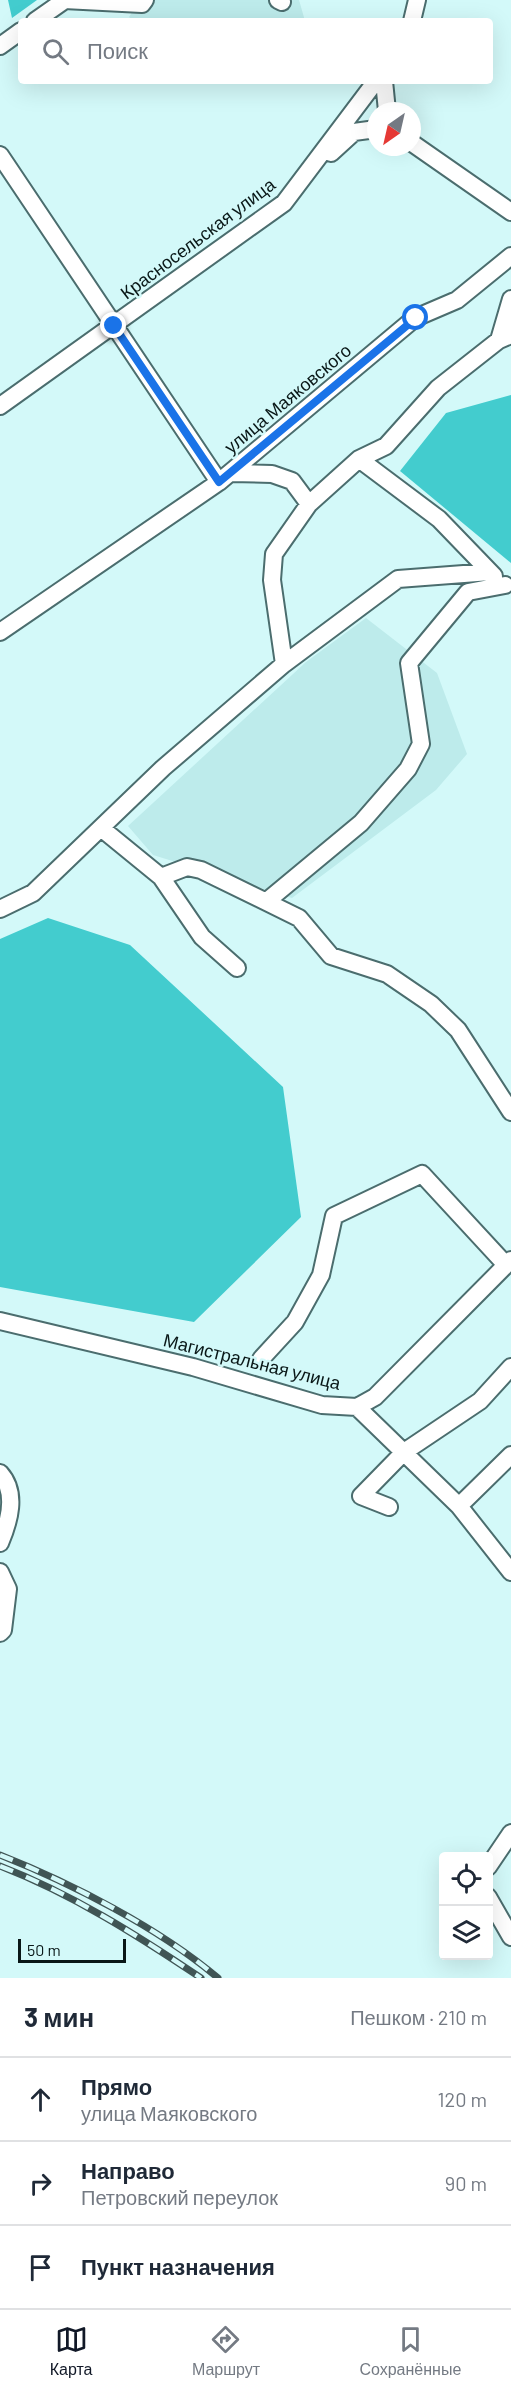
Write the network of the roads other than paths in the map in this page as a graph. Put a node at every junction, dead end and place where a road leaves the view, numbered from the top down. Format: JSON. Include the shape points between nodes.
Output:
{"nodes":[{"id":1,"x":64,"y":0,"type":"edge"},
{"id":2,"x":144,"y":0,"type":"edge"},
{"id":3,"x":417,"y":0,"type":"edge"},
{"id":4,"x":40,"y":18,"type":"edge"},
{"id":5,"x":413,"y":18,"type":"edge"},
{"id":6,"x":18,"y":33,"type":"edge"},
{"id":7,"x":0,"y":46,"type":"edge"},
{"id":8,"x":374,"y":84,"type":"edge"},
{"id":9,"x":384,"y":84,"type":"edge"},
{"id":10,"x":386,"y":102,"type":"edge"},
{"id":11,"x":367,"y":130,"type":"edge"},
{"id":12,"x":421,"y":149,"type":"edge"},
{"id":13,"x":0,"y":156,"type":"edge"},
{"id":14,"x":300,"y":182,"type":"junction"},
{"id":15,"x":511,"y":212,"type":"edge"},
{"id":16,"x":511,"y":256,"type":"edge"},
{"id":17,"x":511,"y":299,"type":"edge"},
{"id":18,"x":114,"y":326,"type":"junction"},
{"id":19,"x":505,"y":337,"type":"edge"},
{"id":20,"x":0,"y":406,"type":"edge"},
{"id":21,"x":359,"y":459,"type":"junction"},
{"id":22,"x":224,"y":478,"type":"junction"},
{"id":23,"x":309,"y":504,"type":"junction"},
{"id":24,"x":490,"y":572,"type":"junction"},
{"id":25,"x":508,"y":588,"type":"edge"},
{"id":26,"x":0,"y":632,"type":"edge"},
{"id":27,"x":284,"y":664,"type":"junction"},
{"id":28,"x":101,"y":828,"type":"junction"},
{"id":29,"x":161,"y":877,"type":"junction"},
{"id":30,"x":267,"y":902,"type":"junction"},
{"id":31,"x":0,"y":909,"type":"edge"},
{"id":32,"x":237,"y":968,"type":"dead end"},
{"id":33,"x":511,"y":1112,"type":"edge"},
{"id":34,"x":508,"y":1263,"type":"edge"},
{"id":35,"x":0,"y":1321,"type":"edge"},
{"id":36,"x":261,"y":1359,"type":"dead end"},
{"id":37,"x":511,"y":1367,"type":"edge"},
{"id":38,"x":357,"y":1407,"type":"junction"},
{"id":39,"x":404,"y":1452,"type":"junction"},
{"id":40,"x":511,"y":1455,"type":"edge"},
{"id":41,"x":0,"y":1473,"type":"edge"},
{"id":42,"x":459,"y":1506,"type":"junction"},
{"id":43,"x":388,"y":1507,"type":"dead end"},
{"id":44,"x":0,"y":1543,"type":"edge"},
{"id":45,"x":0,"y":1572,"type":"edge"},
{"id":46,"x":511,"y":1572,"type":"edge"},
{"id":47,"x":0,"y":1633,"type":"edge"},
{"id":48,"x":511,"y":1833,"type":"edge"},
{"id":49,"x":493,"y":1861,"type":"edge"},
{"id":50,"x":493,"y":1904,"type":"edge"},
{"id":51,"x":511,"y":1937,"type":"edge"}],
"edges":[{"from":1,"to":2,"type":"street","via":[[142,4]]},
{"from":1,"to":4,"type":"street"},
{"from":3,"to":5,"type":"street"},
{"from":6,"to":7,"type":"street"},
{"from":8,"to":14,"type":"street","name":"Красносельская улица"},
{"from":9,"to":10,"type":"street"},
{"from":11,"to":14,"type":"street","name":"Красносельская улица","via":[[354,132]]},
{"from":12,"to":15,"type":"street"},
{"from":13,"to":18,"type":"street"},
{"from":14,"to":18,"type":"street","name":"Красносельская улица","via":[[284,203]]},
{"from":16,"to":22,"type":"street","name":"улица Маяковского","via":[[456,300],[416,318]]},
{"from":17,"to":19,"type":"street"},
{"from":18,"to":20,"type":"street","name":"Красносельская улица"},
{"from":18,"to":22,"type":"street"},
{"from":19,"to":21,"type":"street","via":[[438,388],[386,446]]},
{"from":21,"to":23,"type":"street"},
{"from":21,"to":24,"type":"street","via":[[440,519]]},
{"from":22,"to":23,"type":"street","via":[[272,474],[292,481]]},
{"from":22,"to":26,"type":"street","name":"улица Маяковского"},
{"from":23,"to":27,"type":"street","via":[[274,554],[272,580]]},
{"from":24,"to":25,"type":"street"},
{"from":24,"to":27,"type":"street","via":[[398,579]]},
{"from":25,"to":30,"type":"street","via":[[468,592],[409,663],[421,744],[408,769],[361,823]]},
{"from":27,"to":28,"type":"street","via":[[163,768]]},
{"from":28,"to":29,"type":"street"},
{"from":28,"to":31,"type":"street","via":[[33,893]]},
{"from":29,"to":30,"type":"street","via":[[187,867],[201,870]]},
{"from":29,"to":32,"type":"street","via":[[202,937]]},
{"from":30,"to":33,"type":"street","via":[[299,918],[331,956],[387,974],[431,1004],[458,1030]]},
{"from":34,"to":36,"type":"street","via":[[422,1174],[333,1216],[321,1275],[296,1322]]},
{"from":34,"to":38,"type":"street","name":"Магистральная улица","via":[[375,1397]]},
{"from":35,"to":38,"type":"street","name":"Магистральная улица","via":[[193,1367],[322,1404]]},
{"from":37,"to":39,"type":"street","via":[[480,1401]]},
{"from":38,"to":39,"type":"street"},
{"from":39,"to":42,"type":"street"},
{"from":39,"to":43,"type":"street","via":[[361,1497]]},
{"from":40,"to":42,"type":"street"},
{"from":41,"to":44,"type":"street","via":[[11,1503],[9,1523]]},
{"from":42,"to":46,"type":"street"},
{"from":45,"to":47,"type":"street","via":[[8,1589]]},
{"from":48,"to":49,"type":"street"},
{"from":50,"to":51,"type":"street"}]}
